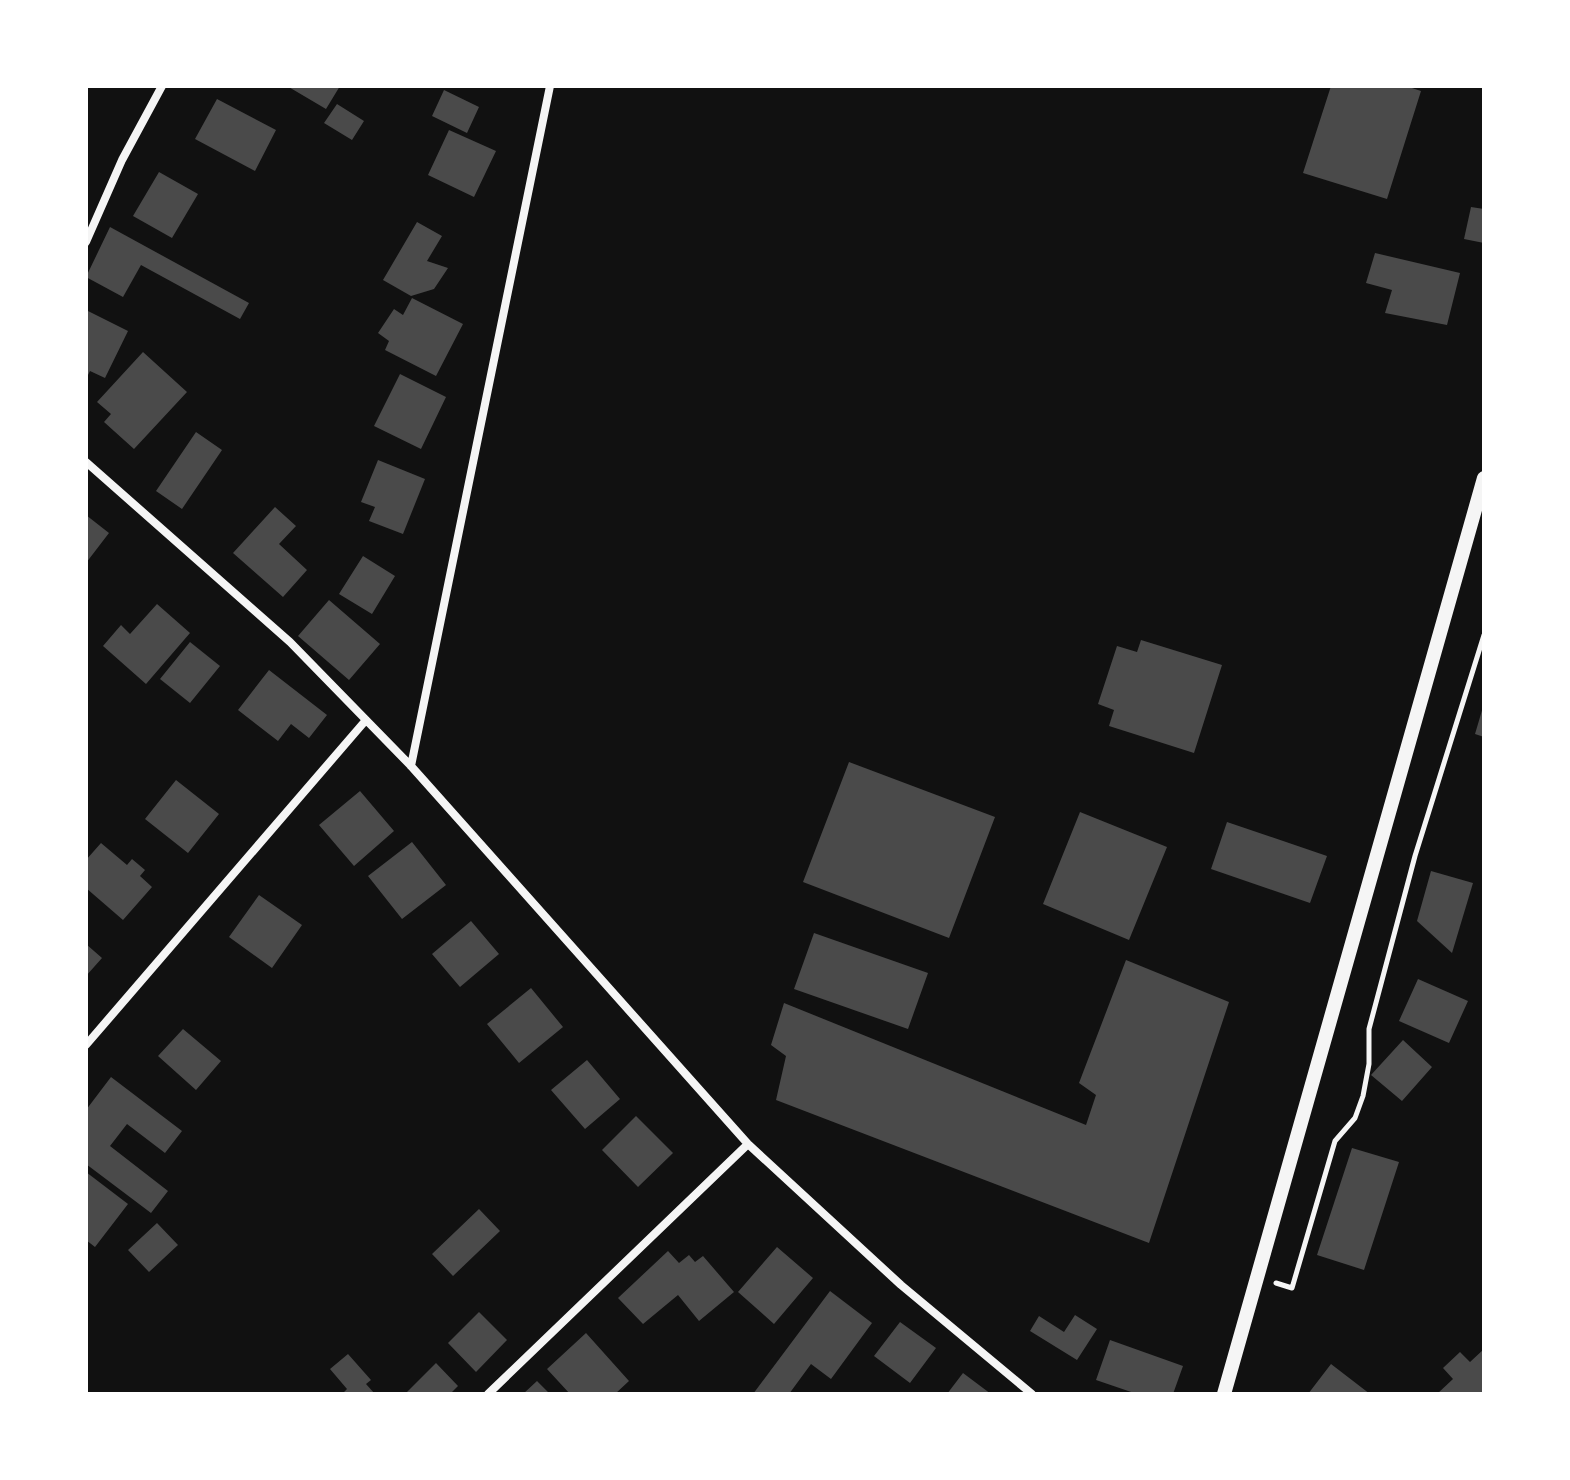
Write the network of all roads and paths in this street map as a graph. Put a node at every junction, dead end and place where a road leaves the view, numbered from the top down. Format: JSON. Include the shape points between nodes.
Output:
{"nodes":[{"id":1,"x":162,"y":86,"type":"edge"},
{"id":2,"x":550,"y":86,"type":"edge"},
{"id":3,"x":86,"y":242,"type":"edge"},
{"id":4,"x":86,"y":462,"type":"edge"},
{"id":5,"x":1484,"y":478,"type":"edge"},
{"id":6,"x":1484,"y":635,"type":"edge"},
{"id":7,"x":366,"y":720,"type":"junction"},
{"id":8,"x":411,"y":766,"type":"junction"},
{"id":9,"x":86,"y":1045,"type":"edge"},
{"id":10,"x":748,"y":1144,"type":"junction"},
{"id":11,"x":1292,"y":1288,"type":"dead end"},
{"id":12,"x":488,"y":1394,"type":"edge"},
{"id":13,"x":1032,"y":1394,"type":"edge"},
{"id":14,"x":1224,"y":1394,"type":"edge"}],
"edges":[{"from":1,"to":3,"type":"street"},
{"from":2,"to":8,"type":"street"},
{"from":4,"to":7,"type":"street","via":[[243,599]]},
{"from":5,"to":14,"type":"street"},
{"from":6,"to":11,"type":"path","via":[[1415,856],[1369,1029],[1363,1096],[1355,1118],[1335,1141]]},
{"from":7,"to":8,"type":"street"},
{"from":7,"to":9,"type":"street"},
{"from":8,"to":10,"type":"street"},
{"from":10,"to":12,"type":"street"},
{"from":10,"to":13,"type":"street","via":[[901,1285]]}]}
